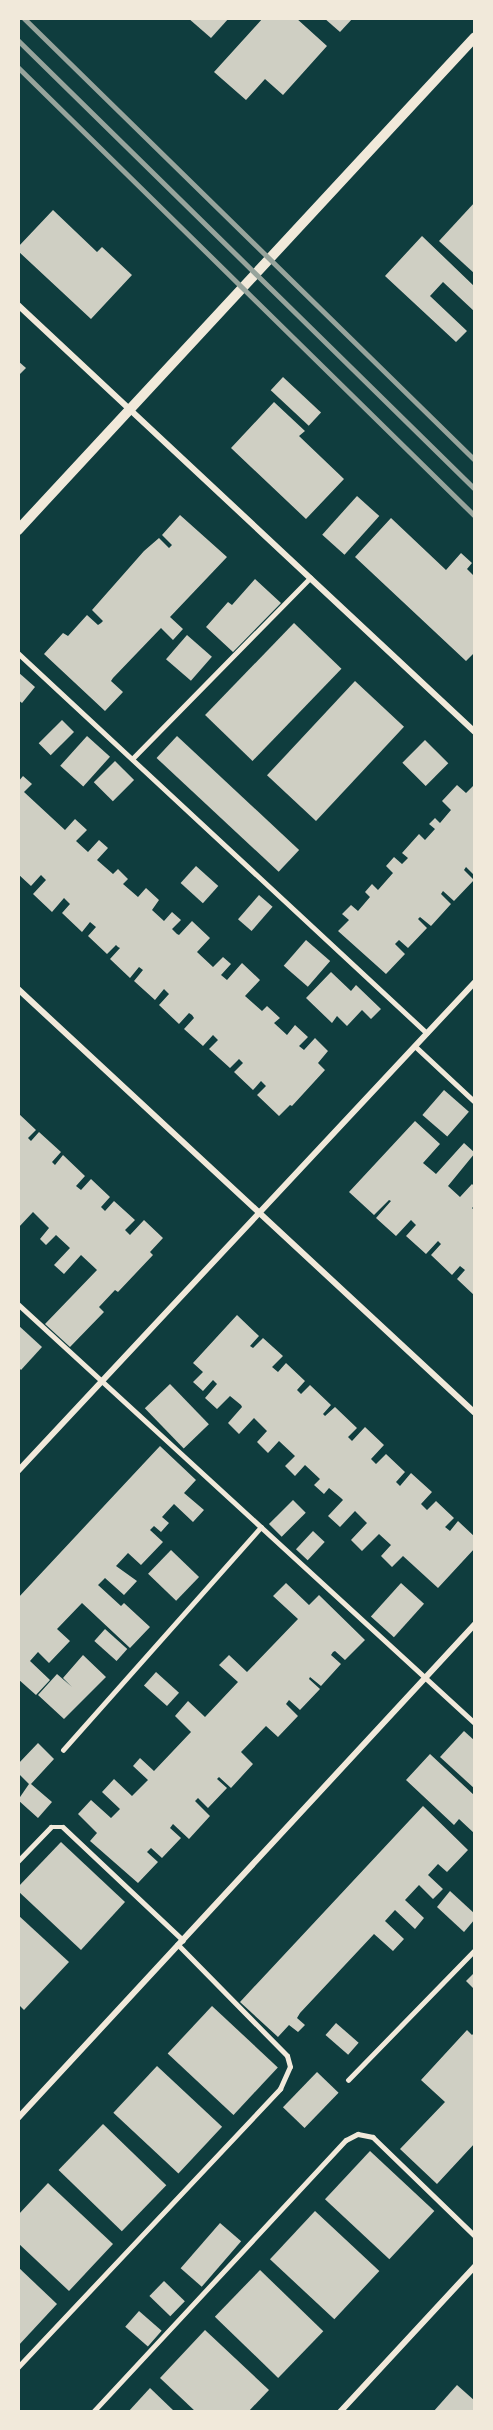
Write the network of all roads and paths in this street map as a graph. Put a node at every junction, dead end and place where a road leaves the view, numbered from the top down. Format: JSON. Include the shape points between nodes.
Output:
{"nodes":[{"id":1,"x":475,"y":38,"type":"edge"},
{"id":2,"x":18,"y":305,"type":"edge"},
{"id":3,"x":130,"y":409,"type":"junction"},
{"id":4,"x":18,"y":530,"type":"edge"},
{"id":5,"x":310,"y":578,"type":"junction"},
{"id":6,"x":18,"y":652,"type":"edge"},
{"id":7,"x":475,"y":732,"type":"edge"},
{"id":8,"x":132,"y":759,"type":"junction"},
{"id":9,"x":475,"y":982,"type":"edge"},
{"id":10,"x":18,"y":989,"type":"edge"},
{"id":11,"x":427,"y":1033,"type":"junction"},
{"id":12,"x":415,"y":1046,"type":"junction"},
{"id":13,"x":475,"y":1102,"type":"edge"},
{"id":14,"x":259,"y":1214,"type":"junction"},
{"id":15,"x":18,"y":1304,"type":"edge"},
{"id":16,"x":102,"y":1381,"type":"junction"},
{"id":17,"x":475,"y":1413,"type":"edge"},
{"id":18,"x":18,"y":1471,"type":"edge"},
{"id":19,"x":261,"y":1527,"type":"junction"},
{"id":20,"x":475,"y":1624,"type":"edge"},
{"id":21,"x":426,"y":1678,"type":"junction"},
{"id":22,"x":475,"y":1723,"type":"edge"},
{"id":23,"x":63,"y":1750,"type":"dead end"},
{"id":24,"x":18,"y":1862,"type":"edge"},
{"id":25,"x":181,"y":1942,"type":"junction"},
{"id":26,"x":475,"y":1950,"type":"edge"},
{"id":27,"x":348,"y":2079,"type":"dead end"},
{"id":28,"x":18,"y":2118,"type":"edge"},
{"id":29,"x":475,"y":2236,"type":"edge"},
{"id":30,"x":475,"y":2266,"type":"edge"},
{"id":31,"x":18,"y":2367,"type":"edge"},
{"id":32,"x":93,"y":2412,"type":"edge"},
{"id":33,"x":340,"y":2412,"type":"edge"}],
"edges":[{"from":1,"to":3,"type":"street"},
{"from":2,"to":3,"type":"street"},
{"from":3,"to":4,"type":"street"},
{"from":3,"to":5,"type":"street"},
{"from":5,"to":7,"type":"street"},
{"from":5,"to":8,"type":"lane"},
{"from":6,"to":8,"type":"lane"},
{"from":8,"to":11,"type":"lane"},
{"from":9,"to":11,"type":"street"},
{"from":10,"to":14,"type":"street"},
{"from":11,"to":12,"type":"street"},
{"from":12,"to":13,"type":"lane"},
{"from":12,"to":14,"type":"street"},
{"from":14,"to":16,"type":"street"},
{"from":14,"to":17,"type":"street"},
{"from":15,"to":16,"type":"lane"},
{"from":16,"to":18,"type":"street"},
{"from":16,"to":19,"type":"lane"},
{"from":19,"to":21,"type":"lane"},
{"from":19,"to":23,"type":"lane"},
{"from":20,"to":21,"type":"street"},
{"from":21,"to":22,"type":"lane"},
{"from":21,"to":25,"type":"street"},
{"from":24,"to":25,"type":"lane","via":[[51,1827],[63,1827]]},
{"from":25,"to":28,"type":"street"},
{"from":25,"to":31,"type":"lane","via":[[286,2056],[290,2067],[280,2089]]},
{"from":26,"to":27,"type":"lane"},
{"from":29,"to":32,"type":"lane","via":[[373,2137],[358,2134],[338,2148]]},
{"from":30,"to":33,"type":"street"}]}
